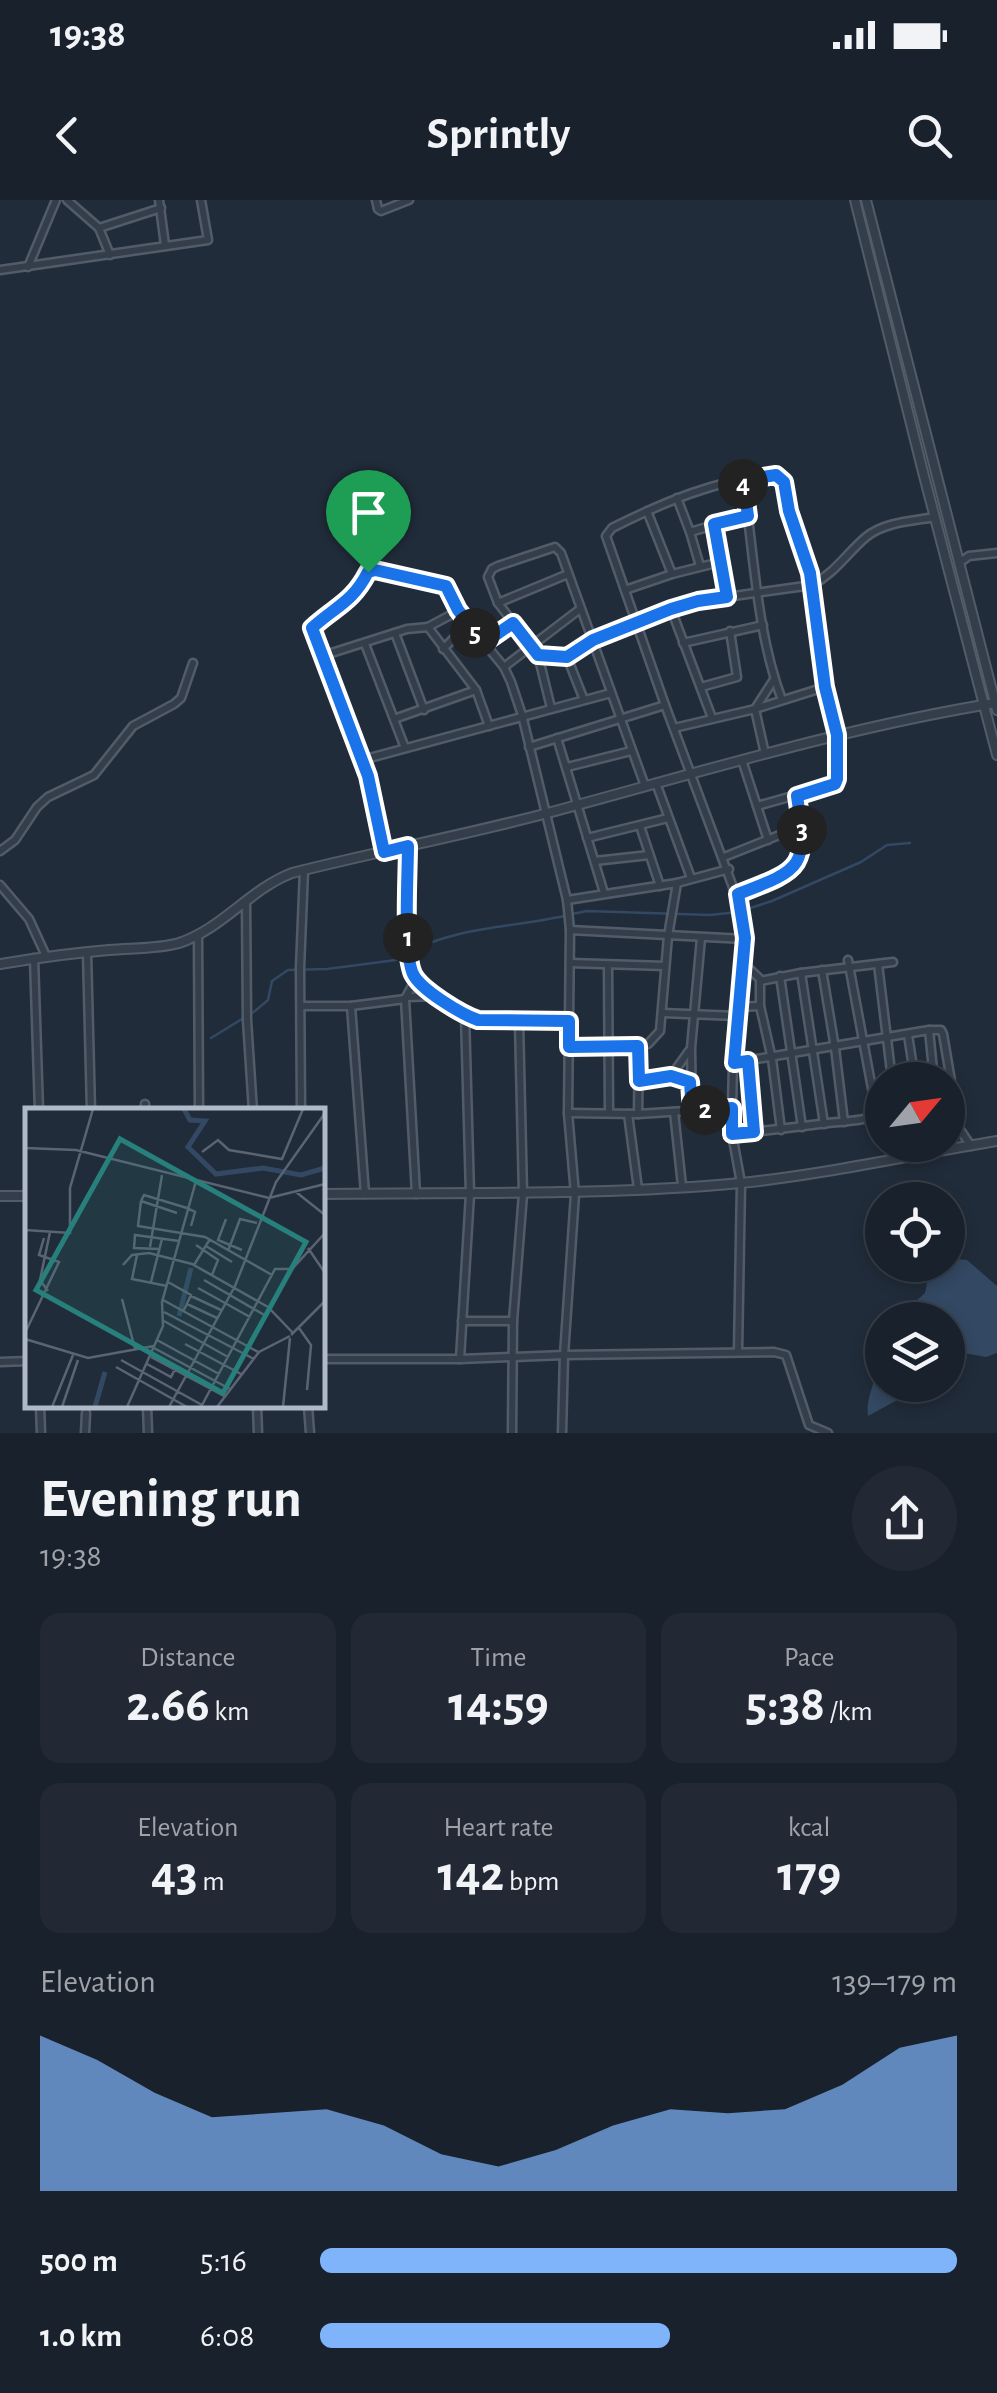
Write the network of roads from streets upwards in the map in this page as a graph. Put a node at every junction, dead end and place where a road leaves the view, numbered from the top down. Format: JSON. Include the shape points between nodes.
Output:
{"nodes":[{"id":1,"x":56,"y":200,"type":"edge"},
{"id":2,"x":67,"y":200,"type":"edge"},
{"id":3,"x":200,"y":200,"type":"edge"},
{"id":4,"x":376,"y":200,"type":"edge"},
{"id":5,"x":409,"y":200,"type":"edge"},
{"id":6,"x":855,"y":200,"type":"edge"},
{"id":7,"x":866,"y":200,"type":"edge"},
{"id":8,"x":160,"y":204,"type":"edge"},
{"id":9,"x":866,"y":220,"type":"junction"},
{"id":10,"x":100,"y":228,"type":"junction"},
{"id":11,"x":165,"y":244,"type":"junction"},
{"id":12,"x":110,"y":256,"type":"junction"},
{"id":13,"x":28,"y":267,"type":"junction"},
{"id":14,"x":0,"y":270,"type":"edge"},
{"id":15,"x":743,"y":480,"type":"junction"},
{"id":16,"x":374,"y":498,"type":"dead end"},
{"id":17,"x":677,"y":498,"type":"junction"},
{"id":18,"x":646,"y":511,"type":"junction"},
{"id":19,"x":748,"y":516,"type":"junction"},
{"id":20,"x":935,"y":518,"type":"junction"},
{"id":21,"x":714,"y":524,"type":"junction"},
{"id":22,"x":690,"y":532,"type":"junction"},
{"id":23,"x":997,"y":554,"type":"edge"},
{"id":24,"x":720,"y":562,"type":"junction"},
{"id":25,"x":959,"y":563,"type":"junction"},
{"id":26,"x":700,"y":566,"type":"junction"},
{"id":27,"x":368,"y":572,"type":"junction"},
{"id":28,"x":568,"y":574,"type":"junction"},
{"id":29,"x":672,"y":574,"type":"junction"},
{"id":30,"x":812,"y":585,"type":"junction"},
{"id":31,"x":626,"y":590,"type":"junction"},
{"id":32,"x":758,"y":594,"type":"junction"},
{"id":33,"x":727,"y":597,"type":"junction"},
{"id":34,"x":498,"y":602,"type":"junction"},
{"id":35,"x":580,"y":609,"type":"junction"},
{"id":36,"x":671,"y":609,"type":"junction"},
{"id":37,"x":458,"y":610,"type":"junction"},
{"id":38,"x":638,"y":622,"type":"junction"},
{"id":39,"x":513,"y":623,"type":"junction"},
{"id":40,"x":468,"y":624,"type":"junction"},
{"id":41,"x":763,"y":625,"type":"junction"},
{"id":42,"x":428,"y":627,"type":"junction"},
{"id":43,"x":730,"y":631,"type":"junction"},
{"id":44,"x":395,"y":633,"type":"junction"},
{"id":45,"x":593,"y":640,"type":"junction"},
{"id":46,"x":484,"y":643,"type":"junction"},
{"id":47,"x":684,"y":643,"type":"junction"},
{"id":48,"x":365,"y":644,"type":"junction"},
{"id":49,"x":532,"y":645,"type":"junction"},
{"id":50,"x":443,"y":649,"type":"junction"},
{"id":51,"x":538,"y":655,"type":"junction"},
{"id":52,"x":322,"y":656,"type":"junction"},
{"id":53,"x":567,"y":657,"type":"junction"},
{"id":54,"x":193,"y":663,"type":"dead end"},
{"id":55,"x":504,"y":666,"type":"junction"},
{"id":56,"x":774,"y":680,"type":"junction"},
{"id":57,"x":701,"y":686,"type":"junction"},
{"id":58,"x":825,"y":687,"type":"junction"},
{"id":59,"x":476,"y":690,"type":"junction"},
{"id":60,"x":611,"y":693,"type":"junction"},
{"id":61,"x":584,"y":700,"type":"junction"},
{"id":62,"x":782,"y":700,"type":"junction"},
{"id":63,"x":665,"y":705,"type":"junction"},
{"id":64,"x":984,"y":705,"type":"junction"},
{"id":65,"x":996,"y":707,"type":"edge"},
{"id":66,"x":551,"y":708,"type":"junction"},
{"id":67,"x":755,"y":709,"type":"junction"},
{"id":68,"x":424,"y":710,"type":"junction"},
{"id":69,"x":522,"y":716,"type":"junction"},
{"id":70,"x":712,"y":718,"type":"junction"},
{"id":71,"x":394,"y":719,"type":"junction"},
{"id":72,"x":620,"y":721,"type":"junction"},
{"id":73,"x":488,"y":726,"type":"junction"},
{"id":74,"x":674,"y":728,"type":"junction"},
{"id":75,"x":837,"y":735,"type":"junction"},
{"id":76,"x":557,"y":738,"type":"junction"},
{"id":77,"x":529,"y":747,"type":"junction"},
{"id":78,"x":404,"y":748,"type":"junction"},
{"id":79,"x":632,"y":751,"type":"junction"},
{"id":80,"x":765,"y":754,"type":"junction"},
{"id":81,"x":997,"y":755,"type":"edge"},
{"id":82,"x":362,"y":760,"type":"junction"},
{"id":83,"x":742,"y":760,"type":"junction"},
{"id":84,"x":567,"y":767,"type":"junction"},
{"id":85,"x":690,"y":772,"type":"junction"},
{"id":86,"x":656,"y":782,"type":"junction"},
{"id":87,"x":644,"y":786,"type":"junction"},
{"id":88,"x":797,"y":796,"type":"junction"},
{"id":89,"x":577,"y":804,"type":"junction"},
{"id":90,"x":757,"y":806,"type":"junction"},
{"id":91,"x":546,"y":813,"type":"junction"},
{"id":92,"x":668,"y":818,"type":"junction"},
{"id":93,"x":640,"y":826,"type":"junction"},
{"id":94,"x":802,"y":826,"type":"junction"},
{"id":95,"x":587,"y":838,"type":"junction"},
{"id":96,"x":768,"y":840,"type":"junction"},
{"id":97,"x":408,"y":846,"type":"junction"},
{"id":98,"x":0,"y":852,"type":"edge"},
{"id":99,"x":384,"y":852,"type":"junction"},
{"id":100,"x":649,"y":855,"type":"junction"},
{"id":101,"x":724,"y":856,"type":"junction"},
{"id":102,"x":594,"y":862,"type":"junction"},
{"id":103,"x":728,"y":869,"type":"junction"},
{"id":104,"x":304,"y":870,"type":"junction"},
{"id":105,"x":691,"y":878,"type":"junction"},
{"id":106,"x":677,"y":883,"type":"junction"},
{"id":107,"x":0,"y":886,"type":"edge"},
{"id":108,"x":660,"y":886,"type":"junction"},
{"id":109,"x":604,"y":893,"type":"junction"},
{"id":110,"x":738,"y":894,"type":"junction"},
{"id":111,"x":567,"y":900,"type":"junction"},
{"id":112,"x":246,"y":902,"type":"junction"},
{"id":113,"x":570,"y":930,"type":"junction"},
{"id":114,"x":198,"y":935,"type":"junction"},
{"id":115,"x":668,"y":936,"type":"junction"},
{"id":116,"x":700,"y":938,"type":"junction"},
{"id":117,"x":745,"y":938,"type":"junction"},
{"id":118,"x":88,"y":952,"type":"junction"},
{"id":119,"x":46,"y":956,"type":"junction"},
{"id":120,"x":34,"y":958,"type":"junction"},
{"id":121,"x":742,"y":962,"type":"junction"},
{"id":122,"x":893,"y":962,"type":"dead end"},
{"id":123,"x":570,"y":963,"type":"junction"},
{"id":124,"x":0,"y":964,"type":"edge"},
{"id":125,"x":849,"y":964,"type":"junction"},
{"id":126,"x":878,"y":964,"type":"junction"},
{"id":127,"x":608,"y":965,"type":"junction"},
{"id":128,"x":665,"y":966,"type":"junction"},
{"id":129,"x":822,"y":970,"type":"junction"},
{"id":130,"x":801,"y":973,"type":"junction"},
{"id":131,"x":414,"y":976,"type":"junction"},
{"id":132,"x":780,"y":976,"type":"junction"},
{"id":133,"x":761,"y":980,"type":"junction"},
{"id":134,"x":438,"y":996,"type":"junction"},
{"id":135,"x":406,"y":998,"type":"junction"},
{"id":136,"x":301,"y":1006,"type":"junction"},
{"id":137,"x":351,"y":1006,"type":"junction"},
{"id":138,"x":760,"y":1006,"type":"junction"},
{"id":139,"x":738,"y":1012,"type":"junction"},
{"id":140,"x":663,"y":1013,"type":"junction"},
{"id":141,"x":465,"y":1015,"type":"junction"},
{"id":142,"x":694,"y":1016,"type":"junction"},
{"id":143,"x":569,"y":1021,"type":"junction"},
{"id":144,"x":519,"y":1022,"type":"junction"},
{"id":145,"x":930,"y":1030,"type":"junction"},
{"id":146,"x":908,"y":1035,"type":"junction"},
{"id":147,"x":887,"y":1038,"type":"junction"},
{"id":148,"x":864,"y":1043,"type":"junction"},
{"id":149,"x":608,"y":1046,"type":"junction"},
{"id":150,"x":638,"y":1046,"type":"junction"},
{"id":151,"x":569,"y":1047,"type":"junction"},
{"id":152,"x":691,"y":1048,"type":"junction"},
{"id":153,"x":836,"y":1048,"type":"junction"},
{"id":154,"x":812,"y":1052,"type":"junction"},
{"id":155,"x":792,"y":1055,"type":"junction"},
{"id":156,"x":772,"y":1059,"type":"junction"},
{"id":157,"x":748,"y":1061,"type":"junction"},
{"id":158,"x":868,"y":1062,"type":"edge"},
{"id":159,"x":890,"y":1062,"type":"edge"},
{"id":160,"x":912,"y":1062,"type":"edge"},
{"id":161,"x":933,"y":1062,"type":"edge"},
{"id":162,"x":948,"y":1062,"type":"edge"},
{"id":163,"x":734,"y":1063,"type":"junction"},
{"id":164,"x":639,"y":1081,"type":"junction"},
{"id":165,"x":39,"y":1108,"type":"edge"},
{"id":166,"x":91,"y":1108,"type":"edge"},
{"id":167,"x":199,"y":1108,"type":"edge"},
{"id":168,"x":253,"y":1108,"type":"edge"},
{"id":169,"x":301,"y":1108,"type":"edge"},
{"id":170,"x":732,"y":1108,"type":"junction"},
{"id":171,"x":568,"y":1112,"type":"junction"},
{"id":172,"x":674,"y":1112,"type":"junction"},
{"id":173,"x":692,"y":1112,"type":"junction"},
{"id":174,"x":609,"y":1114,"type":"junction"},
{"id":175,"x":628,"y":1114,"type":"junction"},
{"id":176,"x":638,"y":1114,"type":"junction"},
{"id":177,"x":865,"y":1117,"type":"edge"},
{"id":178,"x":844,"y":1122,"type":"junction"},
{"id":179,"x":824,"y":1124,"type":"junction"},
{"id":180,"x":802,"y":1127,"type":"junction"},
{"id":181,"x":781,"y":1130,"type":"junction"},
{"id":182,"x":754,"y":1132,"type":"junction"},
{"id":183,"x":732,"y":1134,"type":"junction"},
{"id":184,"x":965,"y":1137,"type":"edge"},
{"id":185,"x":997,"y":1142,"type":"edge"},
{"id":186,"x":971,"y":1146,"type":"junction"},
{"id":187,"x":965,"y":1147,"type":"edge"},
{"id":188,"x":879,"y":1162,"type":"edge"},
{"id":189,"x":741,"y":1183,"type":"junction"},
{"id":190,"x":682,"y":1186,"type":"junction"},
{"id":191,"x":638,"y":1189,"type":"junction"},
{"id":192,"x":325,"y":1194,"type":"edge"},
{"id":193,"x":365,"y":1194,"type":"junction"},
{"id":194,"x":416,"y":1194,"type":"junction"},
{"id":195,"x":470,"y":1194,"type":"junction"},
{"id":196,"x":522,"y":1194,"type":"junction"},
{"id":197,"x":574,"y":1194,"type":"junction"},
{"id":198,"x":462,"y":1321,"type":"junction"},
{"id":199,"x":513,"y":1321,"type":"junction"},
{"id":200,"x":738,"y":1352,"type":"junction"},
{"id":201,"x":564,"y":1355,"type":"junction"},
{"id":202,"x":513,"y":1357,"type":"junction"},
{"id":203,"x":325,"y":1360,"type":"edge"},
{"id":204,"x":460,"y":1360,"type":"junction"},
{"id":205,"x":25,"y":1361,"type":"edge"},
{"id":206,"x":0,"y":1362,"type":"edge"},
{"id":207,"x":40,"y":1408,"type":"edge"},
{"id":208,"x":147,"y":1408,"type":"edge"},
{"id":209,"x":257,"y":1408,"type":"edge"},
{"id":210,"x":308,"y":1408,"type":"edge"},
{"id":211,"x":86,"y":1413,"type":"dead end"},
{"id":212,"x":41,"y":1433,"type":"edge"},
{"id":213,"x":85,"y":1433,"type":"edge"},
{"id":214,"x":148,"y":1433,"type":"edge"},
{"id":215,"x":258,"y":1433,"type":"edge"},
{"id":216,"x":310,"y":1433,"type":"edge"},
{"id":217,"x":512,"y":1433,"type":"edge"},
{"id":218,"x":562,"y":1433,"type":"edge"},
{"id":219,"x":828,"y":1433,"type":"edge"}],
"edges":[{"from":1,"to":13,"type":"street"},
{"from":2,"to":10,"type":"street"},
{"from":3,"to":11,"type":"street","via":[[208,240]]},
{"from":4,"to":5,"type":"street","via":[[382,211]]},
{"from":6,"to":9,"type":"street"},
{"from":7,"to":9,"type":"street"},
{"from":8,"to":10,"type":"street"},
{"from":8,"to":11,"type":"street"},
{"from":9,"to":20,"type":"street"},
{"from":9,"to":25,"type":"street"},
{"from":10,"to":12,"type":"street"},
{"from":11,"to":12,"type":"street"},
{"from":12,"to":13,"type":"street"},
{"from":13,"to":14,"type":"street"},
{"from":15,"to":17,"type":"street"},
{"from":15,"to":19,"type":"street"},
{"from":15,"to":30,"type":"street","via":[[776,475],[784,482]]},
{"from":16,"to":27,"type":"street","via":[[369,532],[376,554]]},
{"from":17,"to":18,"type":"street"},
{"from":17,"to":22,"type":"street"},
{"from":18,"to":29,"type":"street"},
{"from":18,"to":31,"type":"street","via":[[606,536]]},
{"from":19,"to":21,"type":"street"},
{"from":19,"to":32,"type":"street"},
{"from":20,"to":30,"type":"street","via":[[870,534]]},
{"from":20,"to":64,"type":"street"},
{"from":21,"to":22,"type":"street"},
{"from":21,"to":24,"type":"street"},
{"from":22,"to":26,"type":"street"},
{"from":23,"to":25,"type":"street"},
{"from":24,"to":26,"type":"street"},
{"from":24,"to":33,"type":"street"},
{"from":25,"to":65,"type":"street"},
{"from":26,"to":29,"type":"street"},
{"from":27,"to":37,"type":"street","via":[[446,586]]},
{"from":27,"to":52,"type":"street","via":[[348,602],[312,628]]},
{"from":28,"to":34,"type":"street"},
{"from":28,"to":34,"type":"street","via":[[554,547],[498,566],[488,578]]},
{"from":28,"to":35,"type":"street"},
{"from":29,"to":31,"type":"street"},
{"from":30,"to":32,"type":"street"},
{"from":30,"to":58,"type":"street"},
{"from":31,"to":38,"type":"street"},
{"from":32,"to":33,"type":"street"},
{"from":32,"to":41,"type":"street"},
{"from":33,"to":36,"type":"street"},
{"from":34,"to":39,"type":"street"},
{"from":35,"to":45,"type":"street"},
{"from":35,"to":49,"type":"street"},
{"from":36,"to":38,"type":"street"},
{"from":36,"to":47,"type":"street"},
{"from":37,"to":40,"type":"street"},
{"from":37,"to":42,"type":"street"},
{"from":38,"to":45,"type":"street"},
{"from":38,"to":63,"type":"street"},
{"from":39,"to":46,"type":"street"},
{"from":39,"to":49,"type":"street"},
{"from":40,"to":46,"type":"street"},
{"from":40,"to":50,"type":"street"},
{"from":41,"to":43,"type":"street"},
{"from":41,"to":56,"type":"street"},
{"from":42,"to":44,"type":"street"},
{"from":42,"to":50,"type":"street"},
{"from":43,"to":47,"type":"street"},
{"from":43,"to":57,"type":"street","via":[[738,676]]},
{"from":44,"to":48,"type":"street"},
{"from":44,"to":68,"type":"street"},
{"from":45,"to":53,"type":"street"},
{"from":45,"to":60,"type":"street"},
{"from":46,"to":55,"type":"street"},
{"from":47,"to":57,"type":"street"},
{"from":48,"to":52,"type":"street"},
{"from":48,"to":71,"type":"street"},
{"from":49,"to":51,"type":"street"},
{"from":49,"to":55,"type":"street"},
{"from":50,"to":59,"type":"street"},
{"from":51,"to":53,"type":"street"},
{"from":51,"to":66,"type":"street"},
{"from":52,"to":82,"type":"street"},
{"from":53,"to":61,"type":"street"},
{"from":54,"to":98,"type":"street","via":[[174,704],[133,726],[94,775],[37,807]]},
{"from":55,"to":69,"type":"street"},
{"from":56,"to":62,"type":"street"},
{"from":56,"to":67,"type":"street"},
{"from":57,"to":70,"type":"street"},
{"from":58,"to":62,"type":"street"},
{"from":58,"to":75,"type":"street"},
{"from":59,"to":68,"type":"street"},
{"from":59,"to":73,"type":"street"},
{"from":60,"to":61,"type":"street"},
{"from":60,"to":72,"type":"street"},
{"from":61,"to":66,"type":"street"},
{"from":62,"to":67,"type":"street"},
{"from":63,"to":72,"type":"street"},
{"from":63,"to":74,"type":"street"},
{"from":64,"to":65,"type":"street"},
{"from":64,"to":75,"type":"street"},
{"from":64,"to":81,"type":"street"},
{"from":66,"to":69,"type":"street"},
{"from":67,"to":70,"type":"street"},
{"from":67,"to":80,"type":"street"},
{"from":68,"to":71,"type":"street"},
{"from":69,"to":73,"type":"street"},
{"from":69,"to":77,"type":"street"},
{"from":70,"to":74,"type":"street"},
{"from":71,"to":78,"type":"street"},
{"from":72,"to":76,"type":"street"},
{"from":72,"to":79,"type":"street"},
{"from":73,"to":78,"type":"street"},
{"from":74,"to":85,"type":"street"},
{"from":75,"to":80,"type":"street"},
{"from":75,"to":88,"type":"street","via":[[836,783]]},
{"from":76,"to":77,"type":"street"},
{"from":76,"to":84,"type":"street"},
{"from":77,"to":91,"type":"street"},
{"from":78,"to":82,"type":"street"},
{"from":79,"to":84,"type":"street"},
{"from":79,"to":87,"type":"street"},
{"from":80,"to":83,"type":"street"},
{"from":82,"to":99,"type":"street"},
{"from":83,"to":85,"type":"street"},
{"from":83,"to":90,"type":"street"},
{"from":84,"to":89,"type":"street"},
{"from":85,"to":86,"type":"street"},
{"from":85,"to":101,"type":"street"},
{"from":86,"to":87,"type":"street"},
{"from":86,"to":92,"type":"street"},
{"from":87,"to":89,"type":"street"},
{"from":88,"to":90,"type":"street"},
{"from":88,"to":94,"type":"street"},
{"from":89,"to":91,"type":"street"},
{"from":89,"to":95,"type":"street"},
{"from":90,"to":96,"type":"street"},
{"from":91,"to":97,"type":"street"},
{"from":91,"to":111,"type":"street"},
{"from":92,"to":93,"type":"street"},
{"from":92,"to":105,"type":"street"},
{"from":93,"to":95,"type":"street"},
{"from":93,"to":100,"type":"street"},
{"from":94,"to":96,"type":"street"},
{"from":94,"to":110,"type":"street","via":[[792,870]]},
{"from":95,"to":102,"type":"street"},
{"from":96,"to":101,"type":"street"},
{"from":97,"to":99,"type":"street"},
{"from":97,"to":131,"type":"street"},
{"from":99,"to":104,"type":"street"},
{"from":100,"to":102,"type":"street"},
{"from":100,"to":108,"type":"street"},
{"from":101,"to":103,"type":"street"},
{"from":102,"to":109,"type":"street"},
{"from":103,"to":105,"type":"street"},
{"from":103,"to":110,"type":"street"},
{"from":104,"to":112,"type":"street","via":[[268,883]]},
{"from":104,"to":136,"type":"street"},
{"from":105,"to":106,"type":"street"},
{"from":106,"to":108,"type":"street"},
{"from":106,"to":115,"type":"street"},
{"from":107,"to":119,"type":"street","via":[[29,919]]},
{"from":108,"to":109,"type":"street"},
{"from":109,"to":111,"type":"street"},
{"from":110,"to":117,"type":"street"},
{"from":111,"to":113,"type":"street"},
{"from":112,"to":114,"type":"street"},
{"from":112,"to":168,"type":"street"},
{"from":113,"to":115,"type":"street"},
{"from":113,"to":123,"type":"street"},
{"from":114,"to":118,"type":"street","via":[[176,944]]},
{"from":114,"to":167,"type":"street"},
{"from":115,"to":116,"type":"street"},
{"from":115,"to":128,"type":"street"},
{"from":116,"to":117,"type":"street"},
{"from":116,"to":142,"type":"street"},
{"from":117,"to":121,"type":"street"},
{"from":118,"to":119,"type":"street"},
{"from":118,"to":166,"type":"street"},
{"from":119,"to":120,"type":"street"},
{"from":120,"to":124,"type":"street"},
{"from":120,"to":165,"type":"street"},
{"from":121,"to":133,"type":"street"},
{"from":121,"to":139,"type":"street"},
{"from":122,"to":126,"type":"street"},
{"from":123,"to":127,"type":"street"},
{"from":123,"to":143,"type":"street"},
{"from":125,"to":126,"type":"street"},
{"from":125,"to":129,"type":"street"},
{"from":125,"to":148,"type":"street"},
{"from":126,"to":147,"type":"street"},
{"from":127,"to":128,"type":"street"},
{"from":127,"to":149,"type":"street"},
{"from":128,"to":140,"type":"street"},
{"from":129,"to":130,"type":"street"},
{"from":129,"to":153,"type":"street"},
{"from":130,"to":132,"type":"street"},
{"from":130,"to":154,"type":"street"},
{"from":131,"to":134,"type":"street"},
{"from":131,"to":135,"type":"street"},
{"from":132,"to":133,"type":"street"},
{"from":132,"to":155,"type":"street"},
{"from":133,"to":138,"type":"street"},
{"from":134,"to":135,"type":"street"},
{"from":134,"to":141,"type":"street"},
{"from":135,"to":137,"type":"street"},
{"from":135,"to":194,"type":"street"},
{"from":136,"to":137,"type":"street"},
{"from":136,"to":169,"type":"street"},
{"from":137,"to":193,"type":"street"},
{"from":138,"to":139,"type":"street"},
{"from":138,"to":156,"type":"street"},
{"from":139,"to":142,"type":"street"},
{"from":139,"to":163,"type":"street"},
{"from":140,"to":142,"type":"street"},
{"from":140,"to":150,"type":"street","via":[[657,1036]]},
{"from":141,"to":144,"type":"street"},
{"from":141,"to":195,"type":"street"},
{"from":142,"to":152,"type":"street"},
{"from":143,"to":144,"type":"street"},
{"from":143,"to":151,"type":"street"},
{"from":144,"to":196,"type":"street"},
{"from":145,"to":146,"type":"street"},
{"from":145,"to":161,"type":"street"},
{"from":145,"to":162,"type":"street","via":[[943,1034]]},
{"from":146,"to":147,"type":"street"},
{"from":146,"to":160,"type":"street"},
{"from":147,"to":148,"type":"street"},
{"from":147,"to":159,"type":"street"},
{"from":148,"to":153,"type":"street"},
{"from":148,"to":158,"type":"street"},
{"from":149,"to":150,"type":"street"},
{"from":149,"to":151,"type":"street"},
{"from":149,"to":174,"type":"street"},
{"from":150,"to":164,"type":"street"},
{"from":151,"to":171,"type":"street"},
{"from":152,"to":164,"type":"street","via":[[671,1076]]},
{"from":152,"to":173,"type":"street"},
{"from":153,"to":154,"type":"street"},
{"from":153,"to":178,"type":"street"},
{"from":154,"to":155,"type":"street"},
{"from":154,"to":179,"type":"street"},
{"from":155,"to":156,"type":"street"},
{"from":155,"to":180,"type":"street"},
{"from":156,"to":157,"type":"street"},
{"from":156,"to":181,"type":"street"},
{"from":157,"to":163,"type":"street"},
{"from":157,"to":182,"type":"street"},
{"from":163,"to":170,"type":"street"},
{"from":164,"to":176,"type":"street"},
{"from":170,"to":173,"type":"street"},
{"from":170,"to":183,"type":"street"},
{"from":171,"to":174,"type":"street"},
{"from":171,"to":197,"type":"street"},
{"from":172,"to":173,"type":"street"},
{"from":172,"to":176,"type":"street"},
{"from":172,"to":190,"type":"street"},
{"from":174,"to":175,"type":"street"},
{"from":175,"to":176,"type":"street"},
{"from":175,"to":191,"type":"street"},
{"from":177,"to":178,"type":"street"},
{"from":178,"to":179,"type":"street"},
{"from":179,"to":180,"type":"street"},
{"from":180,"to":181,"type":"street"},
{"from":181,"to":182,"type":"street"},
{"from":182,"to":183,"type":"street"},
{"from":183,"to":189,"type":"street"},
{"from":184,"to":186,"type":"street"},
{"from":185,"to":186,"type":"street"},
{"from":186,"to":187,"type":"street"},
{"from":188,"to":189,"type":"street"},
{"from":189,"to":190,"type":"street"},
{"from":189,"to":200,"type":"street"},
{"from":190,"to":191,"type":"street"},
{"from":191,"to":197,"type":"street"},
{"from":192,"to":193,"type":"street"},
{"from":193,"to":194,"type":"street"},
{"from":194,"to":195,"type":"street"},
{"from":195,"to":196,"type":"street"},
{"from":195,"to":198,"type":"street"},
{"from":196,"to":197,"type":"street"},
{"from":196,"to":199,"type":"street"},
{"from":197,"to":201,"type":"street"},
{"from":198,"to":199,"type":"street"},
{"from":198,"to":204,"type":"street"},
{"from":199,"to":202,"type":"street"},
{"from":200,"to":201,"type":"street"},
{"from":200,"to":219,"type":"street","via":[[786,1356],[809,1425]]},
{"from":201,"to":202,"type":"street"},
{"from":201,"to":218,"type":"street"},
{"from":202,"to":204,"type":"street"},
{"from":202,"to":217,"type":"street"},
{"from":203,"to":204,"type":"street"},
{"from":205,"to":206,"type":"street"},
{"from":207,"to":212,"type":"street"},
{"from":208,"to":214,"type":"street"},
{"from":209,"to":215,"type":"street"},
{"from":210,"to":216,"type":"street"},
{"from":211,"to":213,"type":"street"}]}
